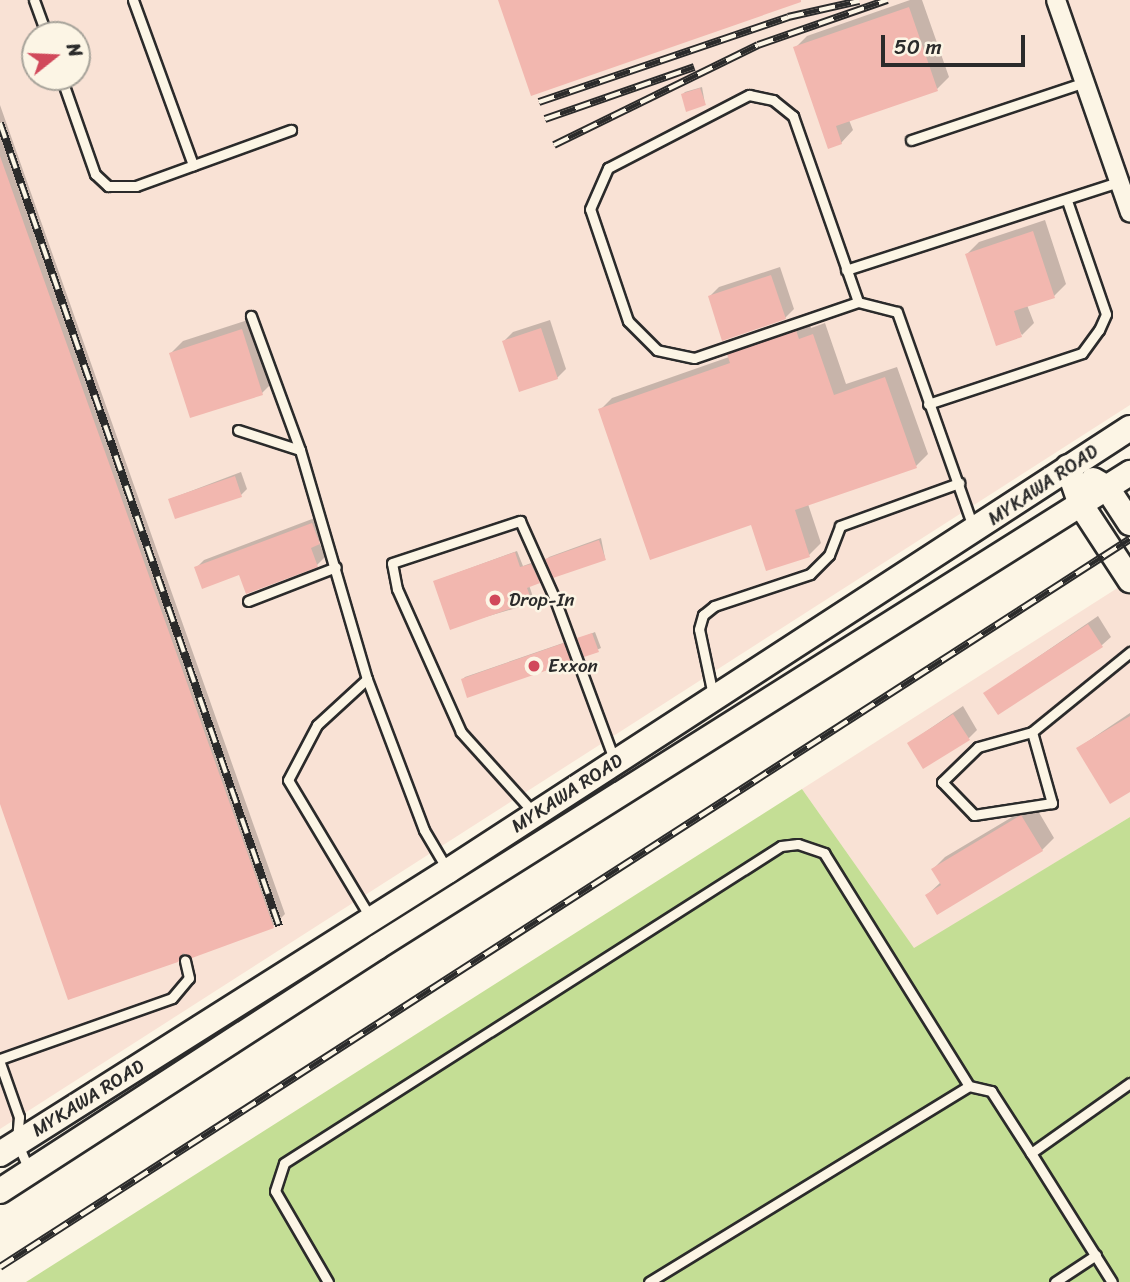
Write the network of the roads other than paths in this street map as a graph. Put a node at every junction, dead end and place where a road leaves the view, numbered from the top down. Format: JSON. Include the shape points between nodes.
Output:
{"nodes":[{"id":1,"x":34,"y":0,"type":"edge"},
{"id":2,"x":134,"y":0,"type":"edge"},
{"id":3,"x":1056,"y":0,"type":"edge"},
{"id":4,"x":42,"y":21,"type":"edge"},
{"id":5,"x":1085,"y":82,"type":"junction"},
{"id":6,"x":66,"y":91,"type":"edge"},
{"id":7,"x":291,"y":130,"type":"dead end"},
{"id":8,"x":911,"y":139,"type":"dead end"},
{"id":9,"x":193,"y":165,"type":"junction"},
{"id":10,"x":1119,"y":182,"type":"junction"},
{"id":11,"x":1067,"y":201,"type":"junction"},
{"id":12,"x":1130,"y":213,"type":"edge"},
{"id":13,"x":846,"y":271,"type":"junction"},
{"id":14,"x":858,"y":302,"type":"junction"},
{"id":15,"x":251,"y":316,"type":"dead end"},
{"id":16,"x":928,"y":404,"type":"junction"},
{"id":17,"x":1130,"y":428,"type":"edge"},
{"id":18,"x":238,"y":430,"type":"dead end"},
{"id":19,"x":300,"y":450,"type":"junction"},
{"id":20,"x":1068,"y":467,"type":"junction"},
{"id":21,"x":1130,"y":473,"type":"edge"},
{"id":22,"x":959,"y":483,"type":"junction"},
{"id":23,"x":1107,"y":488,"type":"junction"},
{"id":24,"x":1081,"y":505,"type":"junction"},
{"id":25,"x":1130,"y":523,"type":"edge"},
{"id":26,"x":975,"y":531,"type":"junction"},
{"id":27,"x":337,"y":567,"type":"junction"},
{"id":28,"x":1130,"y":580,"type":"edge"},
{"id":29,"x":248,"y":601,"type":"dead end"},
{"id":30,"x":1130,"y":652,"type":"edge"},
{"id":31,"x":367,"y":679,"type":"junction"},
{"id":32,"x":710,"y":686,"type":"junction"},
{"id":33,"x":1032,"y":732,"type":"junction"},
{"id":34,"x":615,"y":763,"type":"junction"},
{"id":35,"x":627,"y":790,"type":"junction"},
{"id":36,"x":534,"y":814,"type":"junction"},
{"id":37,"x":448,"y":871,"type":"junction"},
{"id":38,"x":462,"y":895,"type":"junction"},
{"id":39,"x":371,"y":918,"type":"junction"},
{"id":40,"x":185,"y":960,"type":"dead end"},
{"id":41,"x":0,"y":1061,"type":"edge"},
{"id":42,"x":1130,"y":1083,"type":"edge"},
{"id":43,"x":969,"y":1086,"type":"junction"},
{"id":44,"x":9,"y":1148,"type":"edge"},
{"id":45,"x":1031,"y":1153,"type":"junction"},
{"id":46,"x":29,"y":1172,"type":"junction"},
{"id":47,"x":0,"y":1191,"type":"edge"},
{"id":48,"x":1096,"y":1255,"type":"junction"},
{"id":49,"x":328,"y":1282,"type":"edge"},
{"id":50,"x":649,"y":1282,"type":"edge"},
{"id":51,"x":1055,"y":1282,"type":"edge"},
{"id":52,"x":1112,"y":1282,"type":"edge"}],
"edges":[{"from":1,"to":4,"type":"lane"},
{"from":2,"to":9,"type":"lane"},
{"from":3,"to":5,"type":"street"},
{"from":5,"to":8,"type":"lane"},
{"from":5,"to":10,"type":"street"},
{"from":6,"to":9,"type":"lane","via":[[95,174],[108,186],[136,186]]},
{"from":7,"to":9,"type":"lane"},
{"from":10,"to":11,"type":"lane"},
{"from":10,"to":12,"type":"street"},
{"from":11,"to":13,"type":"lane"},
{"from":11,"to":16,"type":"lane","via":[[1106,314],[1099,330],[1083,353]]},
{"from":13,"to":14,"type":"lane"},
{"from":13,"to":14,"type":"lane","via":[[793,116],[773,100],[749,95],[608,168],[590,209],[628,321],[657,350],[694,358]]},
{"from":14,"to":16,"type":"lane","via":[[897,312]]},
{"from":15,"to":19,"type":"lane"},
{"from":16,"to":22,"type":"lane"},
{"from":17,"to":20,"type":"main road","name":"MYKAWA ROAD"},
{"from":18,"to":19,"type":"lane"},
{"from":19,"to":27,"type":"lane"},
{"from":20,"to":23,"type":"main road"},
{"from":20,"to":24,"type":"main road"},
{"from":20,"to":26,"type":"main road","name":"MYKAWA ROAD"},
{"from":21,"to":23,"type":"main road","name":"MYKAWA ROAD"},
{"from":22,"to":26,"type":"lane"},
{"from":22,"to":32,"type":"lane","via":[[840,526],[829,555],[810,574],[714,606],[703,615],[699,629]]},
{"from":23,"to":24,"type":"main road","name":"MYKAWA ROAD"},
{"from":23,"to":25,"type":"main road"},
{"from":24,"to":28,"type":"main road"},
{"from":24,"to":35,"type":"main road","name":"MYKAWA ROAD"},
{"from":26,"to":32,"type":"main road","name":"MYKAWA ROAD"},
{"from":27,"to":29,"type":"lane"},
{"from":27,"to":31,"type":"lane"},
{"from":30,"to":33,"type":"lane"},
{"from":31,"to":37,"type":"lane","via":[[424,830]]},
{"from":31,"to":39,"type":"lane","via":[[317,725],[288,780]]},
{"from":32,"to":34,"type":"main road","name":"MYKAWA ROAD"},
{"from":33,"to":33,"type":"lane","via":[[978,747],[942,782],[974,815],[1052,803]]},
{"from":34,"to":35,"type":"main road"},
{"from":34,"to":36,"type":"main road","name":"MYKAWA ROAD"},
{"from":34,"to":36,"type":"lane","via":[[554,597],[520,521],[392,563],[397,589],[461,732]]},
{"from":35,"to":38,"type":"main road","name":"MYKAWA ROAD"},
{"from":36,"to":37,"type":"main road","name":"MYKAWA ROAD"},
{"from":37,"to":38,"type":"main road"},
{"from":37,"to":39,"type":"main road","name":"MYKAWA ROAD"},
{"from":38,"to":46,"type":"main road","name":"MYKAWA ROAD"},
{"from":39,"to":44,"type":"main road","name":"MYKAWA ROAD"},
{"from":40,"to":41,"type":"lane","via":[[189,978],[172,998]]},
{"from":41,"to":44,"type":"lane","via":[[19,1117]]},
{"from":42,"to":45,"type":"lane"},
{"from":43,"to":45,"type":"lane","via":[[991,1091]]},
{"from":43,"to":49,"type":"lane","via":[[824,853],[798,844],[781,846],[284,1163],[275,1191]]},
{"from":43,"to":50,"type":"lane"},
{"from":44,"to":46,"type":"lane"},
{"from":45,"to":48,"type":"lane"},
{"from":46,"to":47,"type":"main road","name":"MYKAWA ROAD"},
{"from":48,"to":51,"type":"lane"},
{"from":48,"to":52,"type":"lane"}]}
